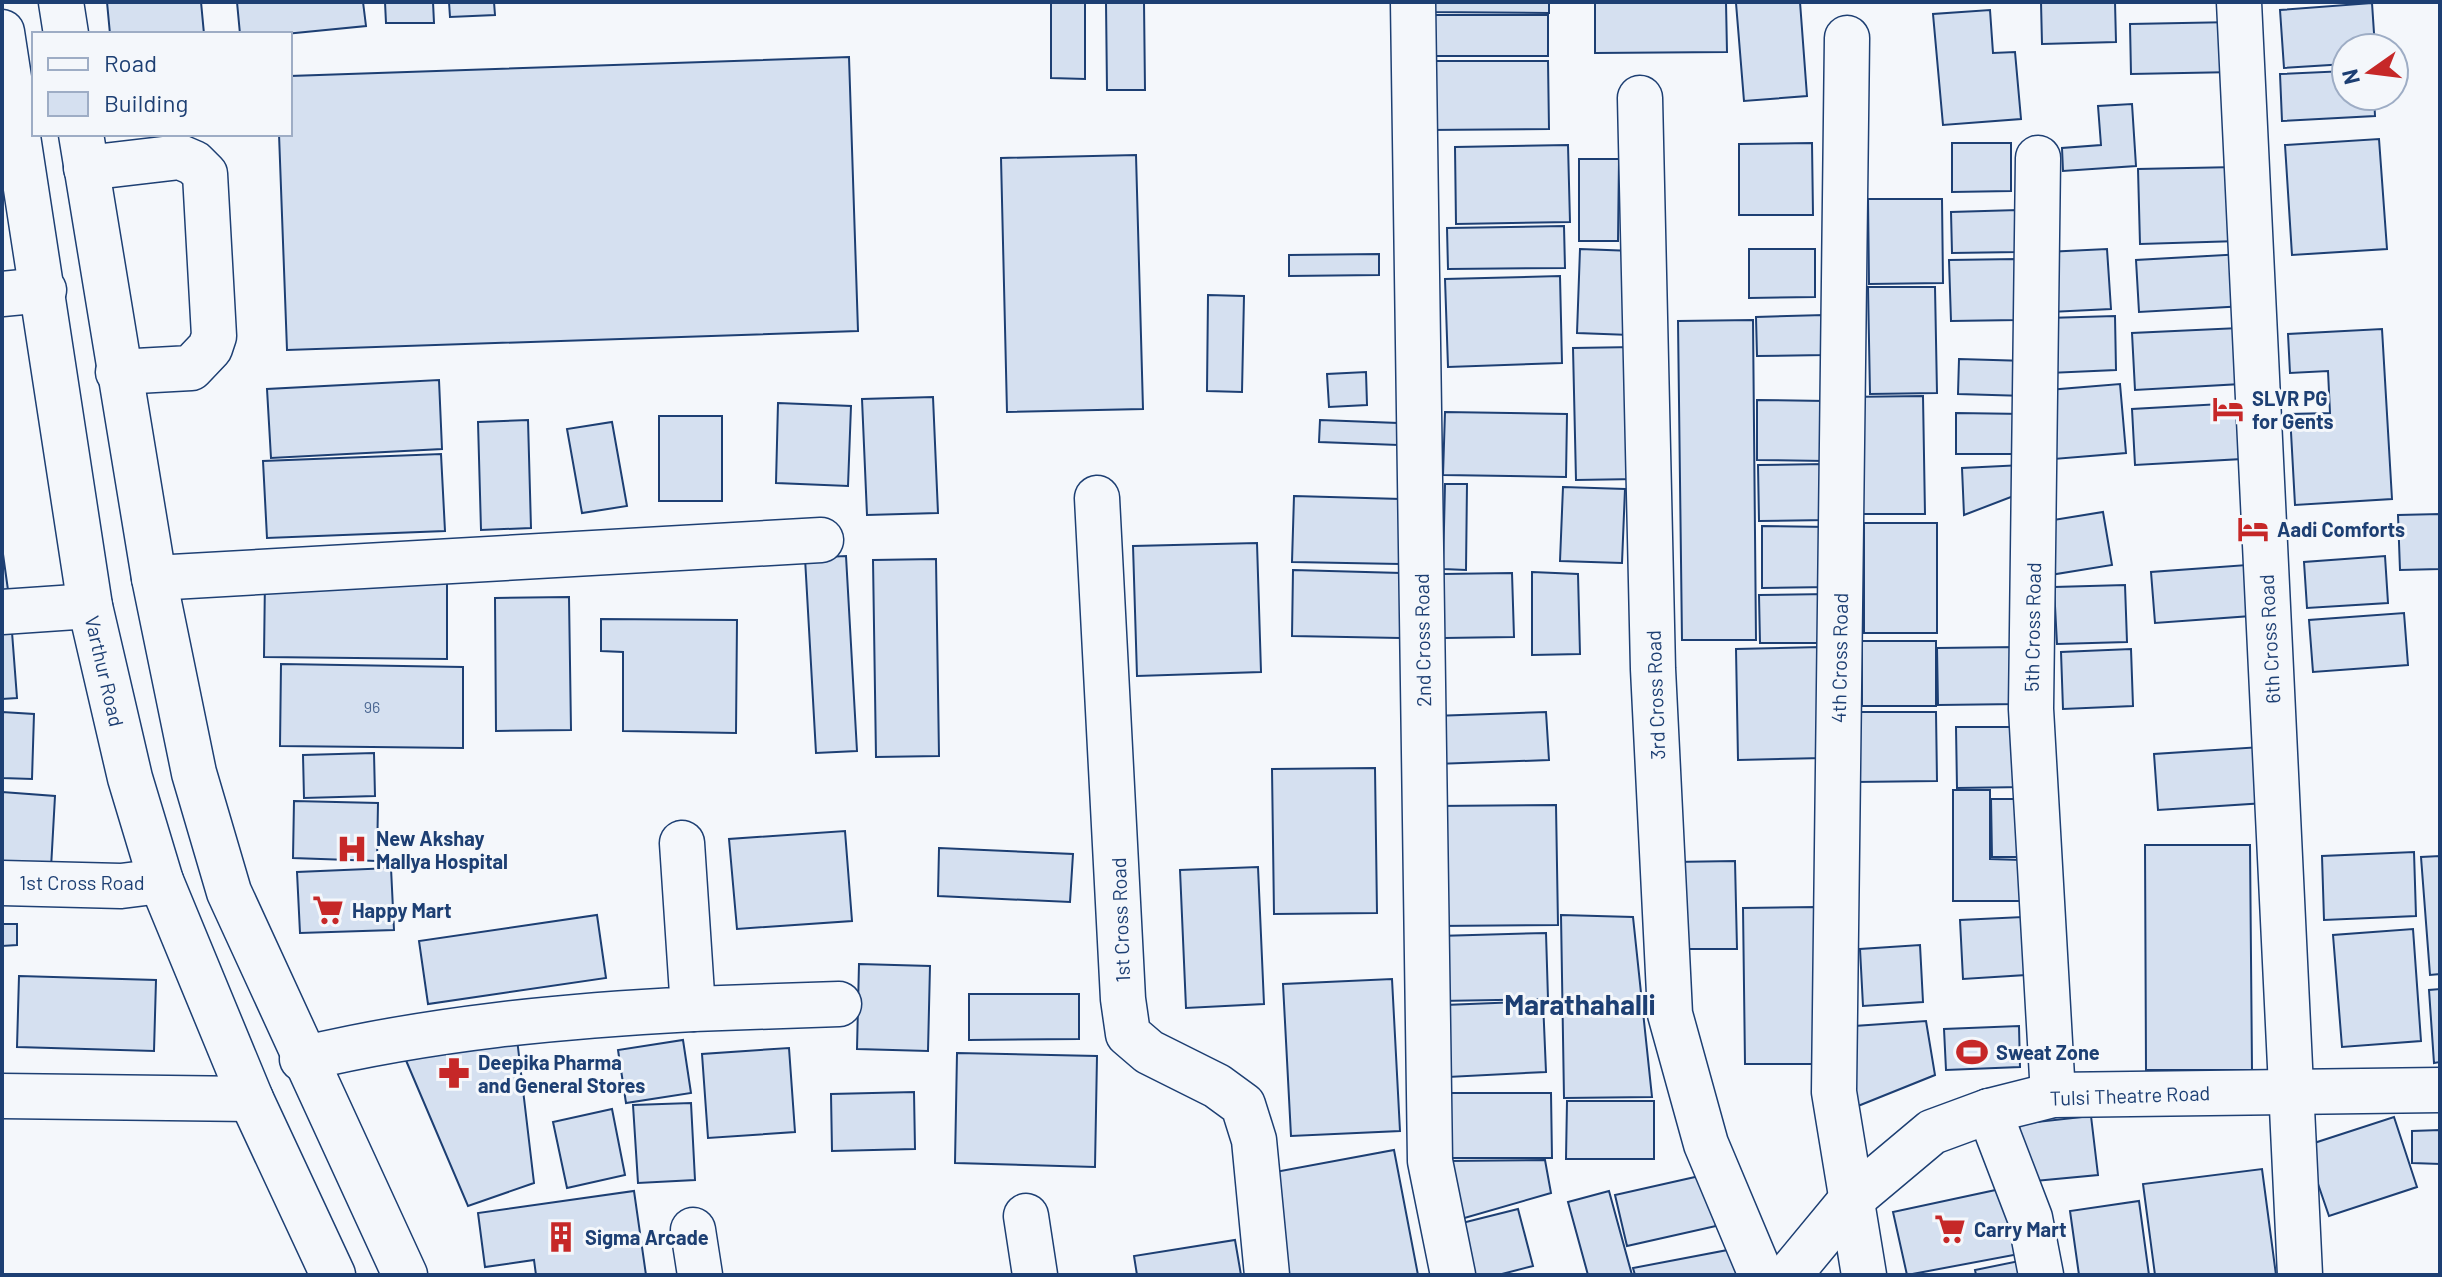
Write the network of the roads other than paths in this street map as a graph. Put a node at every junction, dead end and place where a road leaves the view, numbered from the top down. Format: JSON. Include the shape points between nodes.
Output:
{"nodes":[{"id":1,"x":61,"y":2,"type":"edge"},
{"id":2,"x":1413,"y":2,"type":"edge"},
{"id":3,"x":2239,"y":2,"type":"edge"},
{"id":4,"x":2,"y":32,"type":"edge"},
{"id":5,"x":66,"y":32,"type":"edge"},
{"id":6,"x":1847,"y":38,"type":"dead end"},
{"id":7,"x":1640,"y":98,"type":"dead end"},
{"id":8,"x":83,"y":151,"type":"edge"},
{"id":9,"x":2038,"y":158,"type":"dead end"},
{"id":10,"x":23,"y":292,"type":"edge"},
{"id":11,"x":118,"y":372,"type":"junction"},
{"id":12,"x":1097,"y":498,"type":"dead end"},
{"id":13,"x":821,"y":540,"type":"dead end"},
{"id":14,"x":154,"y":578,"type":"junction"},
{"id":15,"x":90,"y":606,"type":"junction"},
{"id":16,"x":2,"y":612,"type":"edge"},
{"id":17,"x":682,"y":843,"type":"dead end"},
{"id":18,"x":161,"y":881,"type":"junction"},
{"id":19,"x":2,"y":883,"type":"edge"},
{"id":20,"x":839,"y":1004,"type":"dead end"},
{"id":21,"x":693,"y":1009,"type":"junction"},
{"id":22,"x":302,"y":1059,"type":"junction"},
{"id":23,"x":2290,"y":1090,"type":"junction"},
{"id":24,"x":2440,"y":1090,"type":"edge"},
{"id":25,"x":2053,"y":1095,"type":"junction"},
{"id":26,"x":2,"y":1096,"type":"edge"},
{"id":27,"x":251,"y":1099,"type":"junction"},
{"id":28,"x":1989,"y":1111,"type":"junction"},
{"id":29,"x":1851,"y":1200,"type":"junction"},
{"id":30,"x":1026,"y":1216,"type":"dead end"},
{"id":31,"x":693,"y":1230,"type":"dead end"},
{"id":32,"x":333,"y":1275,"type":"edge"},
{"id":33,"x":405,"y":1275,"type":"edge"},
{"id":34,"x":700,"y":1275,"type":"edge"},
{"id":35,"x":1035,"y":1275,"type":"edge"},
{"id":36,"x":1267,"y":1275,"type":"edge"},
{"id":37,"x":1453,"y":1275,"type":"edge"},
{"id":38,"x":1761,"y":1275,"type":"edge"},
{"id":39,"x":1789,"y":1275,"type":"edge"},
{"id":40,"x":1864,"y":1275,"type":"edge"},
{"id":41,"x":2041,"y":1275,"type":"edge"},
{"id":42,"x":2300,"y":1275,"type":"edge"}],
"edges":[{"from":1,"to":5,"type":"street"},
{"from":2,"to":37,"type":"street","name":"2nd Cross Road","via":[[1430,1161]]},
{"from":3,"to":23,"type":"street","name":"6th Cross Road"},
{"from":4,"to":10,"type":"street","name":"Varthur Road"},
{"from":6,"to":29,"type":"street","name":"4th Cross Road","via":[[1834,1092]]},
{"from":7,"to":38,"type":"street","name":"3rd Cross Road","via":[[1653,669],[1670,1014],[1706,1144]]},
{"from":8,"to":11,"type":"street"},
{"from":8,"to":11,"type":"street","via":[[180,157],[205,174],[214,336],[210,348],[191,368]]},
{"from":9,"to":25,"type":"street","name":"5th Cross Road","via":[[2031,709]]},
{"from":10,"to":15,"type":"street","name":"Varthur Road"},
{"from":11,"to":14,"type":"street"},
{"from":12,"to":36,"type":"street","name":"1st Cross Road","via":[[1128,1034],[1149,1052],[1243,1105],[1254,1140]]},
{"from":13,"to":14,"type":"street"},
{"from":14,"to":22,"type":"street","via":[[194,773],[229,892]]},
{"from":15,"to":16,"type":"street"},
{"from":15,"to":18,"type":"street","name":"Varthur Road","via":[[130,778]]},
{"from":17,"to":21,"type":"street"},
{"from":18,"to":19,"type":"street","name":"1st Cross Road","via":[[121,886]]},
{"from":18,"to":27,"type":"street","name":"Varthur Road"},
{"from":20,"to":21,"type":"street"},
{"from":21,"to":22,"type":"street","via":[[544,1017]]},
{"from":22,"to":33,"type":"street"},
{"from":23,"to":24,"type":"street","name":"Tulsi Theatre Road"},
{"from":23,"to":25,"type":"street","name":"Tulsi Theatre Road"},
{"from":23,"to":42,"type":"street","name":"6th Cross Road"},
{"from":25,"to":28,"type":"street","name":"Tulsi Theatre Road"},
{"from":26,"to":27,"type":"street"},
{"from":27,"to":32,"type":"street","name":"Varthur Road"},
{"from":28,"to":29,"type":"street","name":"Tulsi Theatre Road","via":[[1932,1132]]},
{"from":28,"to":41,"type":"street","via":[[2030,1218]]},
{"from":29,"to":39,"type":"street","name":"Tulsi Theatre Road"},
{"from":29,"to":40,"type":"street","name":"4th Cross Road"},
{"from":30,"to":35,"type":"street"},
{"from":31,"to":34,"type":"street"}]}
